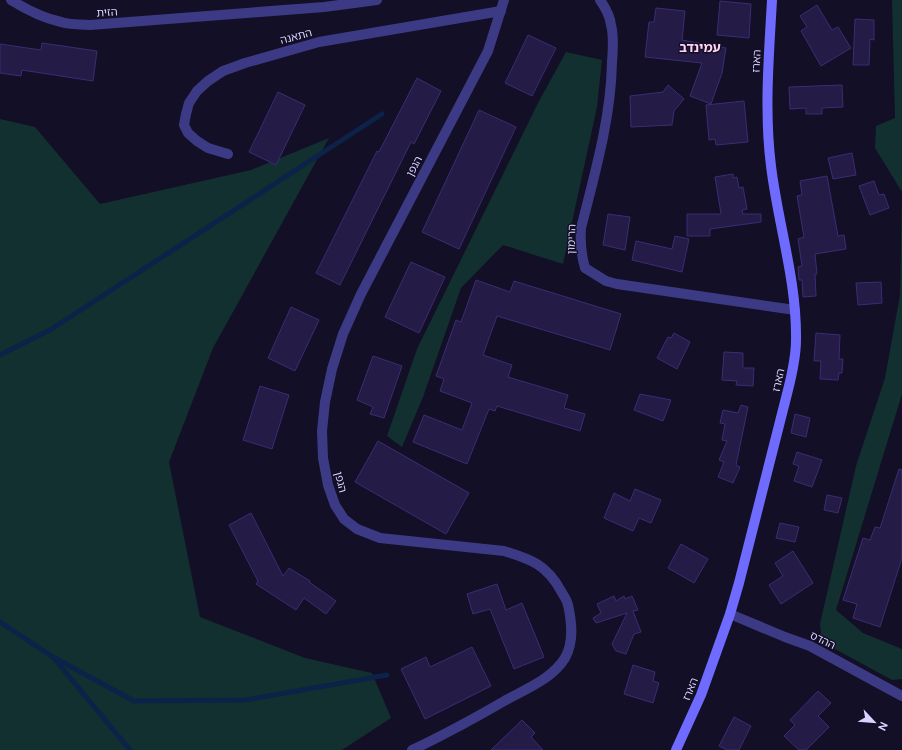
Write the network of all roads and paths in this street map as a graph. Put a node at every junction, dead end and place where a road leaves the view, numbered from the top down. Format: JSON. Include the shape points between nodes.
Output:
{"nodes":[{"id":1,"x":12,"y":0,"type":"edge"},
{"id":2,"x":377,"y":0,"type":"edge"},
{"id":3,"x":504,"y":0,"type":"edge"},
{"id":4,"x":600,"y":0,"type":"edge"},
{"id":5,"x":772,"y":0,"type":"edge"},
{"id":6,"x":500,"y":11,"type":"junction"},
{"id":7,"x":228,"y":154,"type":"dead end"},
{"id":8,"x":794,"y":310,"type":"junction"},
{"id":9,"x":730,"y":614,"type":"junction"},
{"id":10,"x":902,"y":696,"type":"edge"},
{"id":11,"x":412,"y":750,"type":"edge"},
{"id":12,"x":676,"y":750,"type":"edge"}],
"edges":[{"from":1,"to":2,"type":"street","name":"הזית","via":[[44,17],[62,23],[90,25],[324,7]]},
{"from":3,"to":6,"type":"street","name":"הגפן"},
{"from":4,"to":8,"type":"street","name":"הרימון","via":[[611,25],[612,79],[604,134],[581,228],[581,250],[585,268],[606,281],[617,284]]},
{"from":5,"to":8,"type":"street","name":"הארז","via":[[767,87],[769,145]]},
{"from":6,"to":7,"type":"street","name":"התאנה","via":[[319,42],[223,71],[197,91],[189,103],[184,125],[197,142]]},
{"from":6,"to":11,"type":"street","name":"הגפן","via":[[488,51],[361,294],[343,334],[325,402],[323,458],[335,506],[357,529],[380,538],[504,551],[524,557],[544,568],[556,582],[567,602],[571,619],[571,637],[564,659],[544,678],[468,722]]},
{"from":8,"to":9,"type":"street","name":"הארז","via":[[796,341],[792,372]]},
{"from":9,"to":10,"type":"street","name":"ההדס","via":[[810,646]]},
{"from":9,"to":12,"type":"street","name":"הארז","via":[[701,695]]}]}
